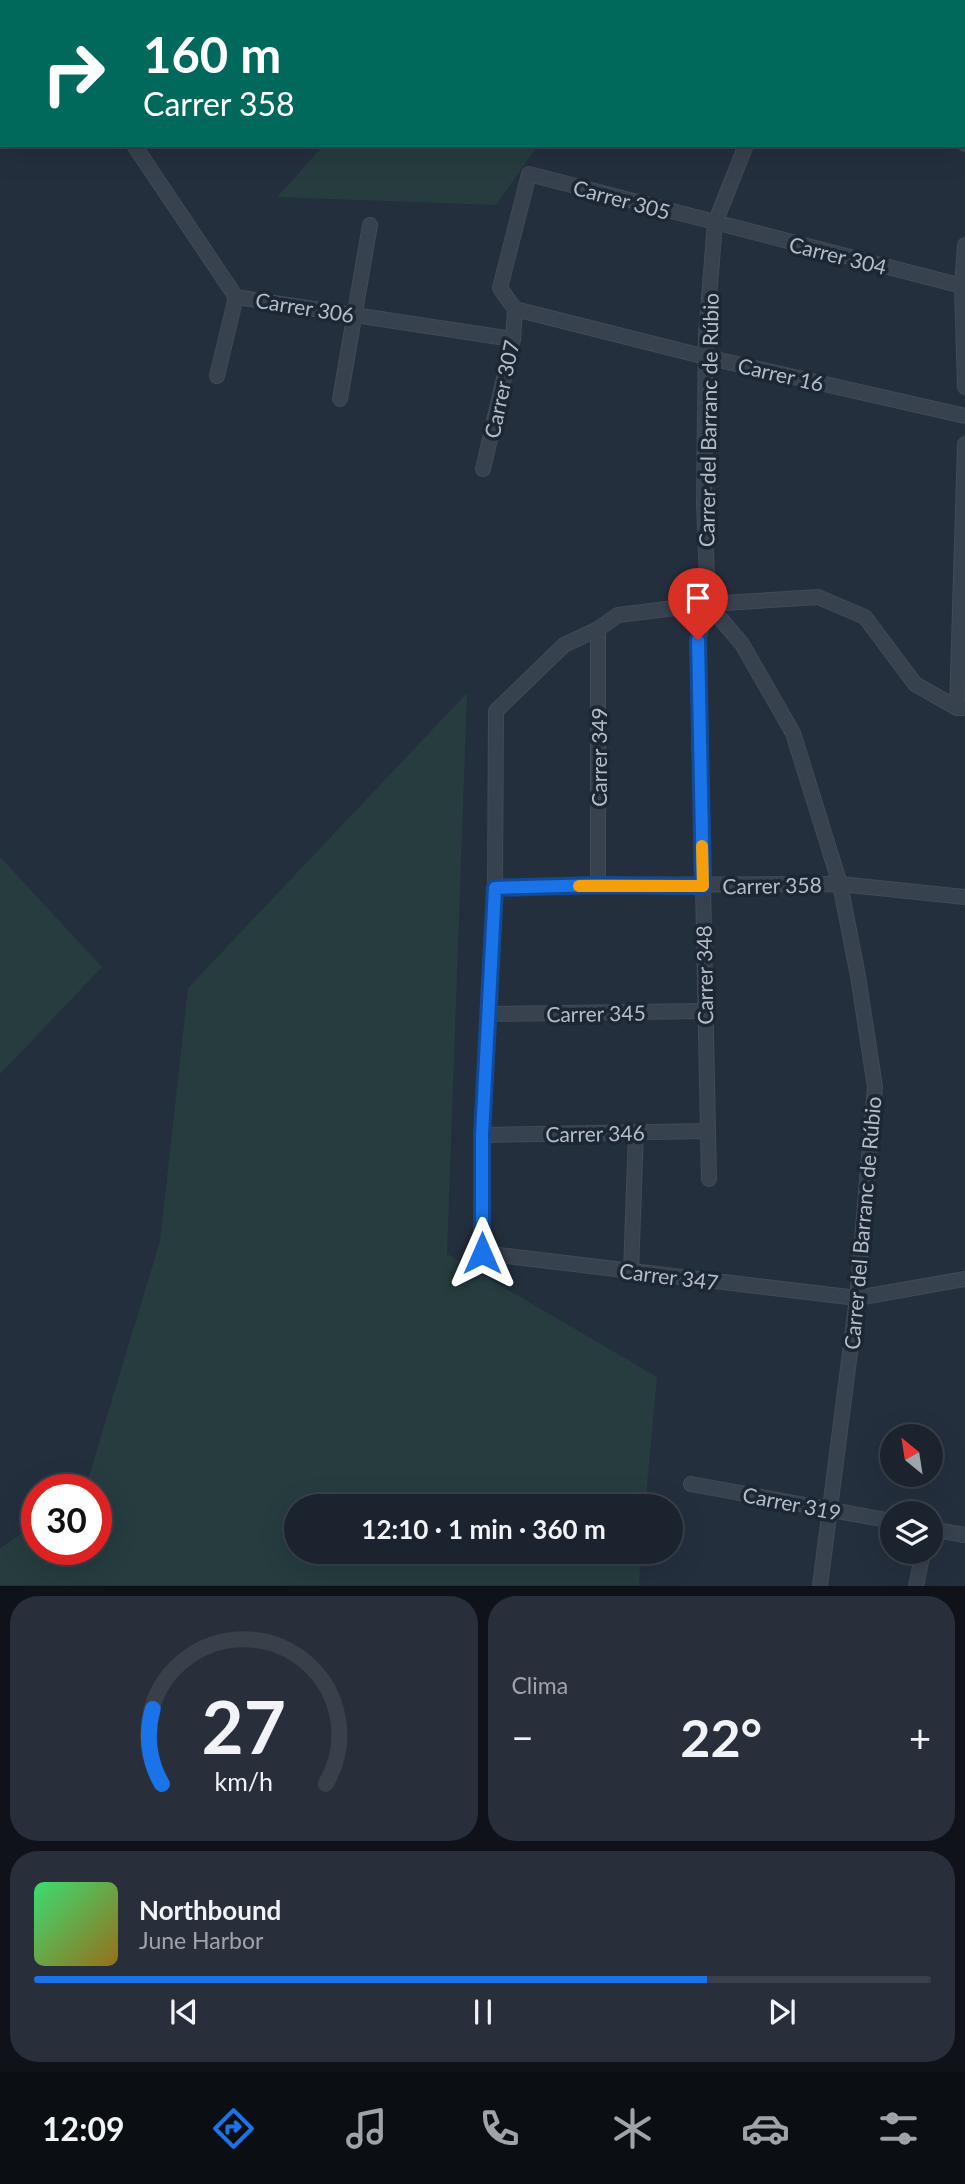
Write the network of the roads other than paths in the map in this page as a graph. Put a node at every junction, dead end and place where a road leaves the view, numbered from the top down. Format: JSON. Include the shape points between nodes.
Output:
{"nodes":[{"id":1,"x":135,"y":147,"type":"edge"},
{"id":2,"x":745,"y":147,"type":"edge"},
{"id":3,"x":715,"y":223,"type":"junction"},
{"id":4,"x":370,"y":225,"type":"dead end"},
{"id":5,"x":965,"y":245,"type":"edge"},
{"id":6,"x":962,"y":286,"type":"junction"},
{"id":7,"x":236,"y":297,"type":"junction"},
{"id":8,"x":515,"y":309,"type":"junction"},
{"id":9,"x":355,"y":315,"type":"junction"},
{"id":10,"x":513,"y":339,"type":"junction"},
{"id":11,"x":706,"y":356,"type":"junction"},
{"id":12,"x":218,"y":376,"type":"dead end"},
{"id":13,"x":965,"y":387,"type":"edge"},
{"id":14,"x":340,"y":399,"type":"dead end"},
{"id":15,"x":965,"y":416,"type":"edge"},
{"id":16,"x":965,"y":444,"type":"edge"},
{"id":17,"x":483,"y":469,"type":"dead end"},
{"id":18,"x":708,"y":604,"type":"junction"},
{"id":19,"x":598,"y":629,"type":"junction"},
{"id":20,"x":961,"y":708,"type":"edge"},
{"id":21,"x":839,"y":884,"type":"junction"},
{"id":22,"x":598,"y":885,"type":"junction"},
{"id":23,"x":703,"y":886,"type":"junction"},
{"id":24,"x":495,"y":888,"type":"junction"},
{"id":25,"x":965,"y":897,"type":"edge"},
{"id":26,"x":704,"y":1011,"type":"junction"},
{"id":27,"x":488,"y":1014,"type":"junction"},
{"id":28,"x":708,"y":1131,"type":"junction"},
{"id":29,"x":636,"y":1132,"type":"junction"},
{"id":30,"x":482,"y":1135,"type":"junction"},
{"id":31,"x":709,"y":1179,"type":"dead end"},
{"id":32,"x":631,"y":1272,"type":"junction"},
{"id":33,"x":965,"y":1279,"type":"edge"},
{"id":34,"x":857,"y":1298,"type":"junction"},
{"id":35,"x":691,"y":1483,"type":"dead end"},
{"id":36,"x":829,"y":1510,"type":"junction"},
{"id":37,"x":880,"y":1519,"type":"edge"},
{"id":38,"x":943,"y":1531,"type":"edge"},
{"id":39,"x":965,"y":1535,"type":"edge"},
{"id":40,"x":921,"y":1564,"type":"edge"},
{"id":41,"x":820,"y":1586,"type":"edge"},
{"id":42,"x":916,"y":1586,"type":"edge"}],
"edges":[{"from":1,"to":7,"type":"street","name":"Carrer 306"},
{"from":2,"to":3,"type":"street","name":"Carrer del Barranc de Rúbio"},
{"from":3,"to":6,"type":"street","name":"Carrer 304"},
{"from":3,"to":8,"type":"street","name":"Carrer 305","via":[[529,174],[500,288]]},
{"from":3,"to":11,"type":"street","name":"Carrer del Barranc de Rúbio"},
{"from":4,"to":9,"type":"street"},
{"from":5,"to":6,"type":"street"},
{"from":6,"to":13,"type":"street"},
{"from":7,"to":9,"type":"street","name":"Carrer 306"},
{"from":7,"to":12,"type":"street"},
{"from":8,"to":10,"type":"street","name":"Carrer 307"},
{"from":8,"to":11,"type":"street","name":"Carrer 16"},
{"from":9,"to":10,"type":"street","name":"Carrer 306"},
{"from":9,"to":14,"type":"street"},
{"from":10,"to":17,"type":"street","name":"Carrer 307"},
{"from":11,"to":15,"type":"street","name":"Carrer 16"},
{"from":11,"to":18,"type":"street","name":"Carrer del Barranc de Rúbio"},
{"from":16,"to":20,"type":"street"},
{"from":18,"to":19,"type":"street","via":[[618,615]]},
{"from":18,"to":20,"type":"street","via":[[818,597],[865,617],[915,684]]},
{"from":18,"to":21,"type":"street","name":"Carrer del Barranc de Rúbio","via":[[742,644],[793,733]]},
{"from":18,"to":23,"type":"street","name":"Carrer 348","via":[[698,640]]},
{"from":19,"to":22,"type":"street","name":"Carrer 349"},
{"from":19,"to":24,"type":"street","via":[[564,645],[496,710]]},
{"from":21,"to":23,"type":"street","name":"Carrer 358"},
{"from":21,"to":25,"type":"street","name":"Carrer 358"},
{"from":21,"to":34,"type":"street","name":"Carrer del Barranc de Rúbio","via":[[875,1087]]},
{"from":22,"to":23,"type":"street","name":"Carrer 358"},
{"from":22,"to":24,"type":"street","name":"Carrer 358"},
{"from":23,"to":26,"type":"street","name":"Carrer 348"},
{"from":24,"to":27,"type":"street"},
{"from":26,"to":27,"type":"street","name":"Carrer 345"},
{"from":26,"to":28,"type":"street","name":"Carrer 348"},
{"from":27,"to":30,"type":"street"},
{"from":28,"to":29,"type":"street","name":"Carrer 346"},
{"from":28,"to":31,"type":"street","name":"Carrer 348"},
{"from":29,"to":30,"type":"street","name":"Carrer 346"},
{"from":29,"to":32,"type":"street"},
{"from":30,"to":32,"type":"street","name":"Carrer 347","via":[[482,1253]]},
{"from":32,"to":34,"type":"street","name":"Carrer 347"},
{"from":33,"to":34,"type":"street","name":"Carrer 347"},
{"from":34,"to":36,"type":"street","name":"Carrer del Barranc de Rúbio"},
{"from":35,"to":36,"type":"street","name":"Carrer 319"},
{"from":36,"to":37,"type":"street","name":"Carrer 319"},
{"from":36,"to":41,"type":"street","name":"Carrer del Barranc de Rúbio"},
{"from":38,"to":39,"type":"street"},
{"from":40,"to":42,"type":"street"}]}
